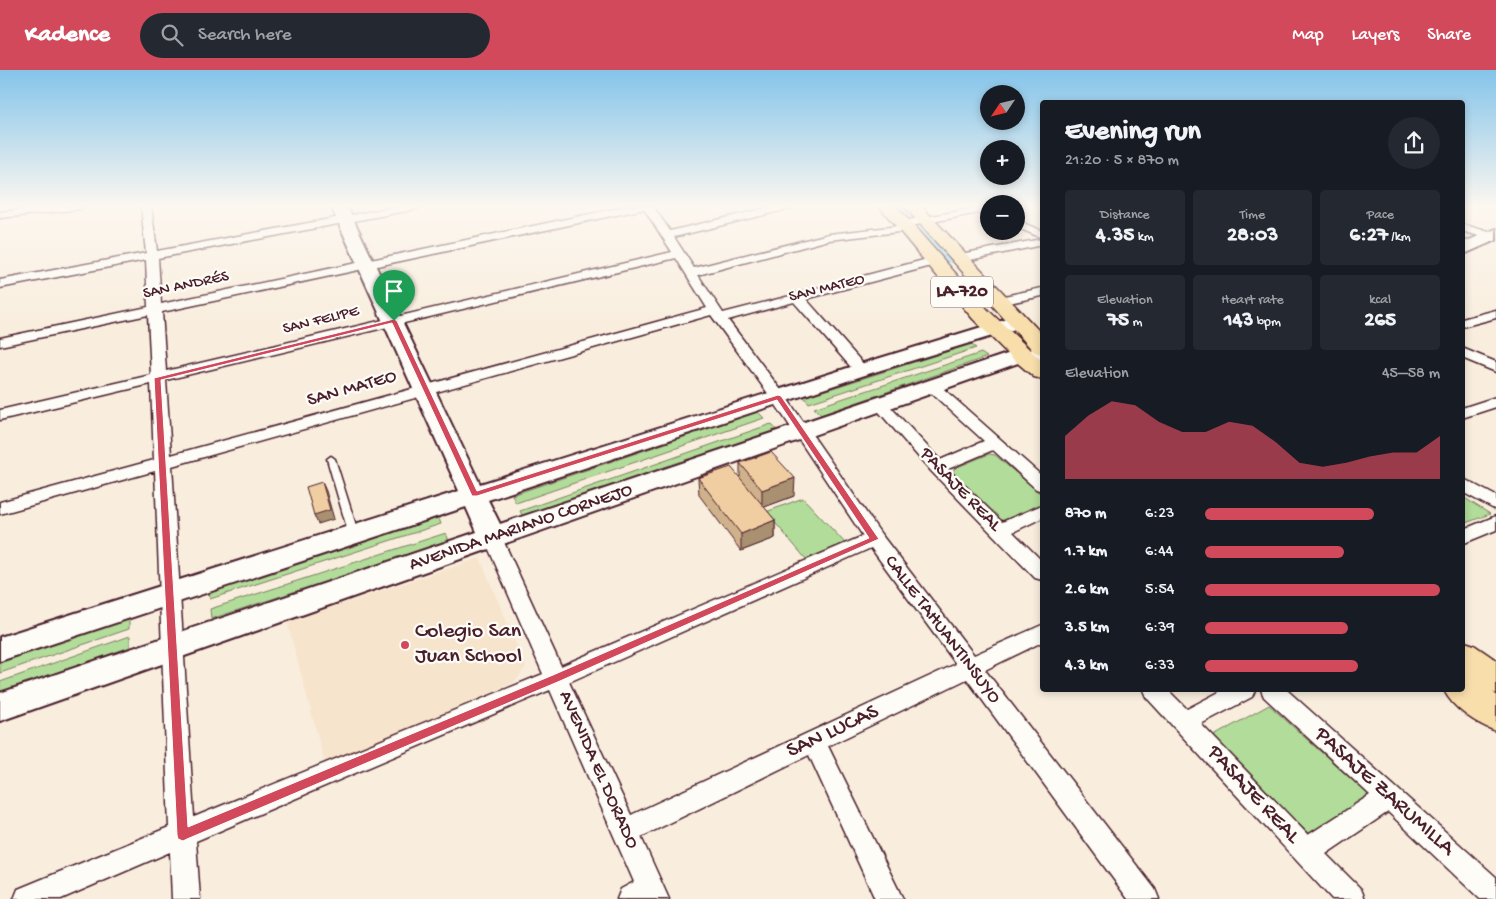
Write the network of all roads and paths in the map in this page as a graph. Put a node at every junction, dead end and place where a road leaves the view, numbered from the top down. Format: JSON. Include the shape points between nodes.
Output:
{"nodes":[{"id":1,"x":151,"y":245,"type":"edge"},
{"id":2,"x":199,"y":245,"type":"edge"},
{"id":3,"x":357,"y":245,"type":"edge"},
{"id":4,"x":463,"y":245,"type":"edge"},
{"id":5,"x":673,"y":245,"type":"edge"},
{"id":6,"x":800,"y":245,"type":"edge"},
{"id":7,"x":926,"y":245,"type":"edge"},
{"id":8,"x":943,"y":245,"type":"edge"},
{"id":9,"x":1028,"y":245,"type":"edge"},
{"id":10,"x":678,"y":254,"type":"junction"},
{"id":11,"x":152,"y":255,"type":"junction"},
{"id":12,"x":960,"y":258,"type":"junction"},
{"id":13,"x":935,"y":261,"type":"junction"},
{"id":14,"x":366,"y":264,"type":"junction"},
{"id":15,"x":691,"y":273,"type":"junction"},
{"id":16,"x":0,"y":284,"type":"edge"},
{"id":17,"x":1040,"y":292,"type":"edge"},
{"id":18,"x":796,"y":296,"type":"junction"},
{"id":19,"x":1000,"y":301,"type":"junction"},
{"id":20,"x":154,"y":310,"type":"junction"},
{"id":21,"x":717,"y":314,"type":"junction"},
{"id":22,"x":1496,"y":314,"type":"edge"},
{"id":23,"x":394,"y":321,"type":"junction"},
{"id":24,"x":1465,"y":322,"type":"edge"},
{"id":25,"x":1006,"y":325,"type":"junction"},
{"id":26,"x":0,"y":342,"type":"edge"},
{"id":27,"x":1465,"y":353,"type":"edge"},
{"id":28,"x":1034,"y":357,"type":"edge"},
{"id":29,"x":1496,"y":368,"type":"edge"},
{"id":30,"x":861,"y":370,"type":"junction"},
{"id":31,"x":158,"y":378,"type":"junction"},
{"id":32,"x":932,"y":386,"type":"junction"},
{"id":33,"x":425,"y":389,"type":"junction"},
{"id":34,"x":778,"y":397,"type":"junction"},
{"id":35,"x":1496,"y":402,"type":"edge"},
{"id":36,"x":880,"y":404,"type":"junction"},
{"id":37,"x":1465,"y":412,"type":"edge"},
{"id":38,"x":0,"y":415,"type":"edge"},
{"id":39,"x":801,"y":431,"type":"junction"},
{"id":40,"x":994,"y":443,"type":"junction"},
{"id":41,"x":331,"y":459,"type":"dead end"},
{"id":42,"x":162,"y":462,"type":"junction"},
{"id":43,"x":937,"y":467,"type":"junction"},
{"id":44,"x":1040,"y":483,"type":"edge"},
{"id":45,"x":1465,"y":486,"type":"edge"},
{"id":46,"x":474,"y":494,"type":"junction"},
{"id":47,"x":1496,"y":504,"type":"edge"},
{"id":48,"x":0,"y":508,"type":"edge"},
{"id":49,"x":1040,"y":512,"type":"edge"},
{"id":50,"x":1496,"y":522,"type":"edge"},
{"id":51,"x":1000,"y":530,"type":"junction"},
{"id":52,"x":354,"y":535,"type":"junction"},
{"id":53,"x":1465,"y":537,"type":"edge"},
{"id":54,"x":493,"y":538,"type":"junction"},
{"id":55,"x":874,"y":539,"type":"junction"},
{"id":56,"x":1040,"y":571,"type":"edge"},
{"id":57,"x":170,"y":593,"type":"junction"},
{"id":58,"x":1040,"y":634,"type":"edge"},
{"id":59,"x":172,"y":647,"type":"junction"},
{"id":60,"x":0,"y":649,"type":"edge"},
{"id":61,"x":1465,"y":656,"type":"edge"},
{"id":62,"x":970,"y":667,"type":"junction"},
{"id":63,"x":556,"y":678,"type":"junction"},
{"id":64,"x":1496,"y":679,"type":"edge"},
{"id":65,"x":1156,"y":692,"type":"edge"},
{"id":66,"x":1240,"y":692,"type":"edge"},
{"id":67,"x":1274,"y":692,"type":"edge"},
{"id":68,"x":1465,"y":692,"type":"edge"},
{"id":69,"x":0,"y":707,"type":"edge"},
{"id":70,"x":1496,"y":716,"type":"edge"},
{"id":71,"x":1184,"y":722,"type":"junction"},
{"id":72,"x":814,"y":741,"type":"junction"},
{"id":73,"x":1389,"y":797,"type":"junction"},
{"id":74,"x":624,"y":831,"type":"junction"},
{"id":75,"x":183,"y":835,"type":"junction"},
{"id":76,"x":1306,"y":852,"type":"junction"},
{"id":77,"x":646,"y":895,"type":"edge"},
{"id":78,"x":1496,"y":895,"type":"edge"},
{"id":79,"x":28,"y":899,"type":"edge"},
{"id":80,"x":186,"y":899,"type":"edge"},
{"id":81,"x":889,"y":899,"type":"edge"},
{"id":82,"x":1145,"y":899,"type":"edge"},
{"id":83,"x":1351,"y":899,"type":"edge"}],
"edges":[{"from":1,"to":11,"type":"street"},
{"from":2,"to":11,"type":"street"},
{"from":3,"to":14,"type":"street","name":"AVENIDA EL DORADO"},
{"from":4,"to":14,"type":"street","name":"SAN ANDRÉS"},
{"from":5,"to":10,"type":"street","name":"CALLE TAHUANTINSUYO"},
{"from":6,"to":15,"type":"street"},
{"from":7,"to":13,"type":"main road","number":"LA-720"},
{"from":8,"to":12,"type":"main road","number":"LA-720"},
{"from":9,"to":12,"type":"street"},
{"from":10,"to":15,"type":"street","name":"CALLE TAHUANTINSUYO"},
{"from":10,"to":23,"type":"street","name":"SAN FELIPE"},
{"from":11,"to":16,"type":"street"},
{"from":11,"to":20,"type":"street"},
{"from":12,"to":19,"type":"main road","number":"LA-720"},
{"from":13,"to":18,"type":"street","name":"SAN MATEO"},
{"from":13,"to":25,"type":"main road","number":"LA-720"},
{"from":14,"to":20,"type":"street","name":"SAN ANDRÉS"},
{"from":14,"to":23,"type":"street","name":"AVENIDA EL DORADO"},
{"from":15,"to":21,"type":"street","name":"CALLE TAHUANTINSUYO"},
{"from":17,"to":19,"type":"street"},
{"from":18,"to":21,"type":"street","name":"SAN MATEO"},
{"from":18,"to":30,"type":"street"},
{"from":19,"to":25,"type":"main road","number":"LA-720"},
{"from":20,"to":26,"type":"street","name":"SAN ANDRÉS"},
{"from":20,"to":31,"type":"street"},
{"from":21,"to":33,"type":"street","name":"SAN MATEO"},
{"from":21,"to":34,"type":"street","name":"CALLE TAHUANTINSUYO"},
{"from":22,"to":24,"type":"street"},
{"from":23,"to":31,"type":"street","name":"SAN FELIPE"},
{"from":23,"to":33,"type":"street","name":"AVENIDA EL DORADO"},
{"from":25,"to":28,"type":"main road","number":"LA-720"},
{"from":25,"to":30,"type":"street"},
{"from":27,"to":29,"type":"street"},
{"from":28,"to":32,"type":"street","name":"AVENIDA MARIANO CORNEJO"},
{"from":30,"to":34,"type":"street"},
{"from":31,"to":38,"type":"street","name":"SAN FELIPE"},
{"from":31,"to":42,"type":"street"},
{"from":32,"to":36,"type":"street","name":"AVENIDA MARIANO CORNEJO"},
{"from":32,"to":40,"type":"street"},
{"from":33,"to":42,"type":"street","name":"SAN MATEO"},
{"from":33,"to":46,"type":"street","name":"AVENIDA EL DORADO"},
{"from":34,"to":39,"type":"street","name":"CALLE TAHUANTINSUYO"},
{"from":34,"to":46,"type":"street"},
{"from":35,"to":37,"type":"street"},
{"from":36,"to":39,"type":"street","name":"AVENIDA MARIANO CORNEJO"},
{"from":36,"to":43,"type":"street","name":"PASAJE REAL"},
{"from":39,"to":54,"type":"street","name":"AVENIDA MARIANO CORNEJO"},
{"from":39,"to":55,"type":"street","name":"CALLE TAHUANTINSUYO"},
{"from":40,"to":43,"type":"street"},
{"from":40,"to":44,"type":"street"},
{"from":41,"to":52,"type":"lane"},
{"from":42,"to":48,"type":"street","name":"SAN MATEO"},
{"from":42,"to":57,"type":"street"},
{"from":43,"to":51,"type":"street","name":"PASAJE REAL"},
{"from":45,"to":47,"type":"street"},
{"from":46,"to":52,"type":"street"},
{"from":46,"to":54,"type":"street","name":"AVENIDA EL DORADO"},
{"from":49,"to":51,"type":"street"},
{"from":50,"to":53,"type":"street"},
{"from":51,"to":56,"type":"street","name":"PASAJE REAL"},
{"from":52,"to":57,"type":"street"},
{"from":54,"to":59,"type":"street","name":"AVENIDA MARIANO CORNEJO"},
{"from":54,"to":63,"type":"street","name":"AVENIDA EL DORADO"},
{"from":55,"to":62,"type":"street","name":"CALLE TAHUANTINSUYO"},
{"from":55,"to":63,"type":"street"},
{"from":57,"to":59,"type":"street"},
{"from":57,"to":60,"type":"street"},
{"from":58,"to":62,"type":"street","name":"SAN LUCAS"},
{"from":59,"to":69,"type":"street","name":"AVENIDA MARIANO CORNEJO"},
{"from":59,"to":75,"type":"street"},
{"from":61,"to":64,"type":"main road"},
{"from":62,"to":72,"type":"street","name":"SAN LUCAS"},
{"from":62,"to":82,"type":"street","name":"CALLE TAHUANTINSUYO"},
{"from":63,"to":74,"type":"street","name":"AVENIDA EL DORADO"},
{"from":63,"to":75,"type":"street"},
{"from":65,"to":71,"type":"street","name":"PASAJE REAL"},
{"from":66,"to":71,"type":"street"},
{"from":67,"to":73,"type":"street","name":"PASAJE ZARUMILLA"},
{"from":68,"to":70,"type":"main road"},
{"from":71,"to":76,"type":"street","name":"PASAJE REAL"},
{"from":72,"to":74,"type":"street","name":"SAN LUCAS"},
{"from":72,"to":81,"type":"street"},
{"from":73,"to":76,"type":"street"},
{"from":73,"to":78,"type":"street","name":"PASAJE ZARUMILLA"},
{"from":74,"to":77,"type":"street","name":"AVENIDA EL DORADO"},
{"from":75,"to":79,"type":"street"},
{"from":75,"to":80,"type":"street"},
{"from":76,"to":83,"type":"street","name":"PASAJE REAL"}]}
